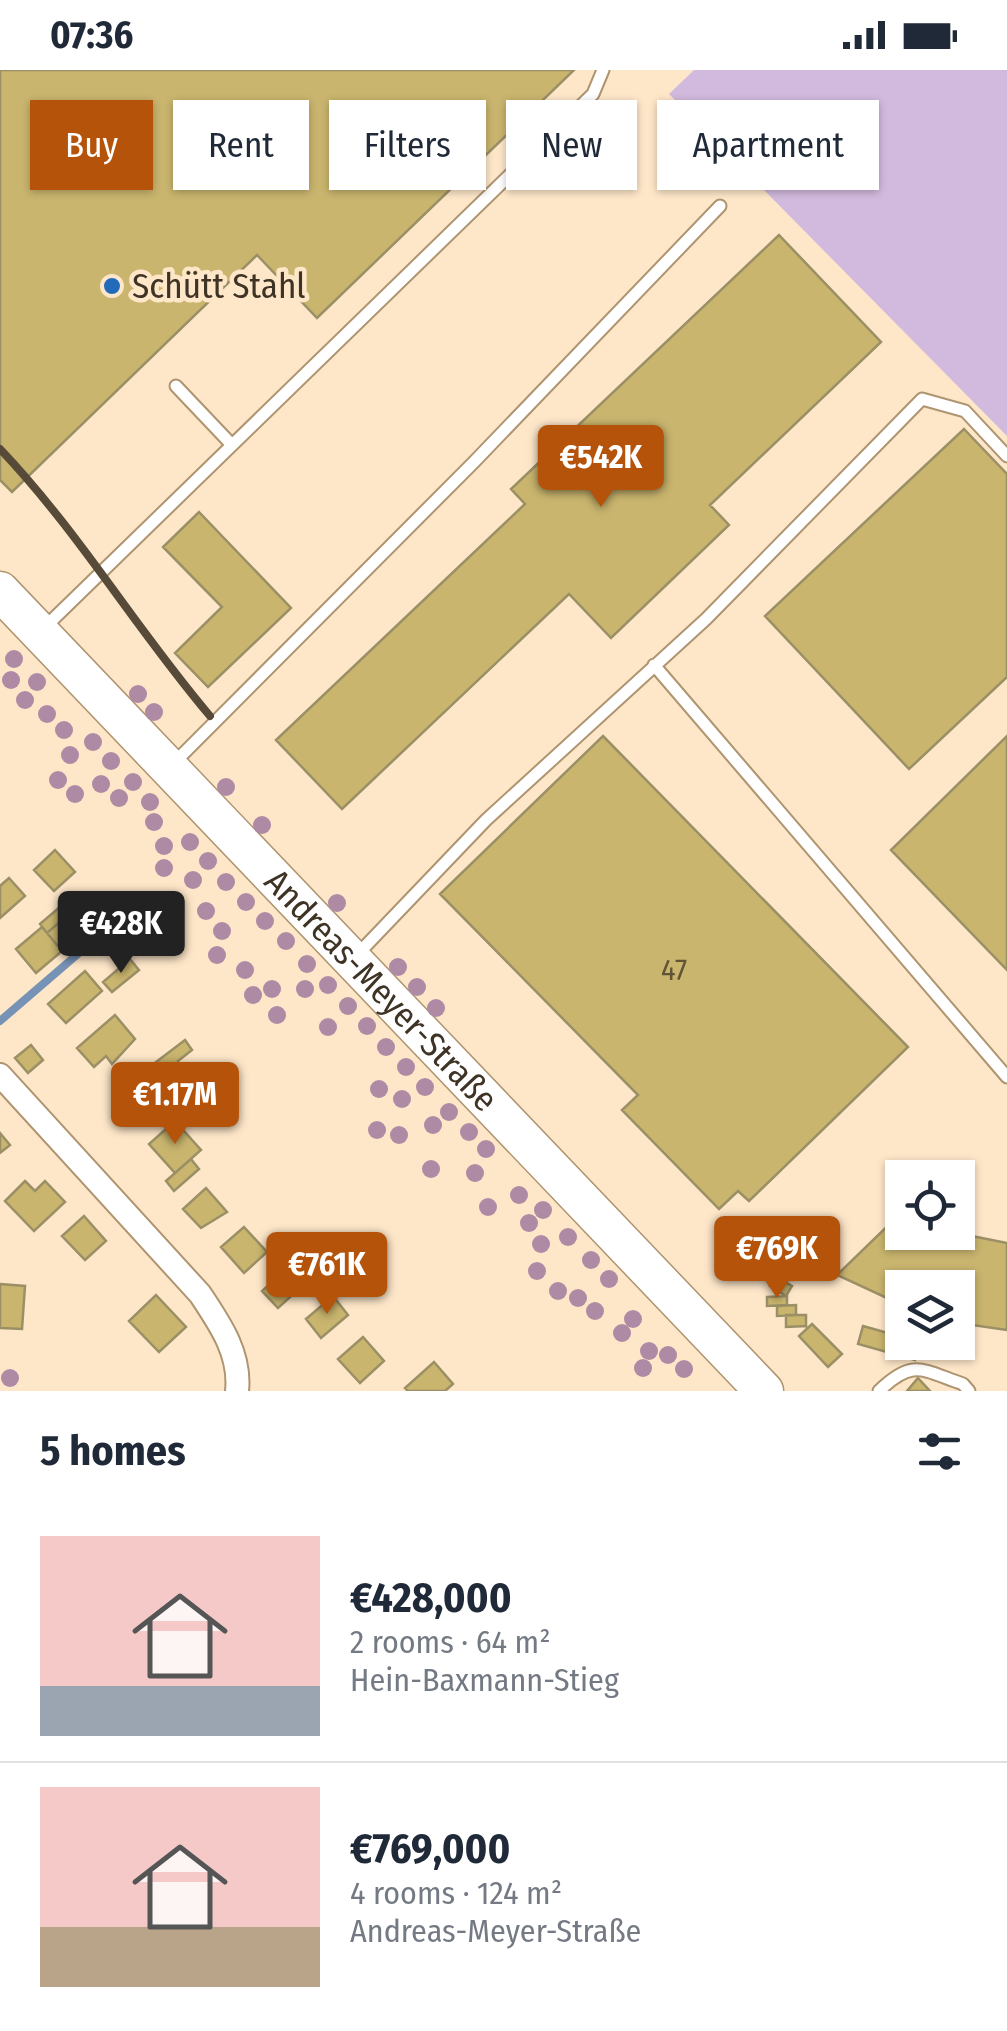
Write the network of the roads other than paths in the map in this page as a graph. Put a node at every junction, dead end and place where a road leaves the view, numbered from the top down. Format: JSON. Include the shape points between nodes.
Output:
{"nodes":[{"id":1,"x":603,"y":70,"type":"edge"},
{"id":2,"x":720,"y":206,"type":"dead end"},
{"id":3,"x":176,"y":386,"type":"dead end"},
{"id":4,"x":232,"y":444,"type":"junction"},
{"id":5,"x":1007,"y":456,"type":"edge"},
{"id":6,"x":16,"y":613,"type":"edge"},
{"id":7,"x":654,"y":665,"type":"junction"},
{"id":8,"x":169,"y":768,"type":"junction"},
{"id":9,"x":352,"y":960,"type":"junction"},
{"id":10,"x":0,"y":1075,"type":"edge"},
{"id":11,"x":1007,"y":1077,"type":"edge"},
{"id":12,"x":237,"y":1391,"type":"edge"},
{"id":13,"x":764,"y":1391,"type":"edge"},
{"id":14,"x":878,"y":1391,"type":"edge"},
{"id":15,"x":969,"y":1391,"type":"edge"}],
"edges":[{"from":1,"to":4,"type":"lane","via":[[593,94]]},
{"from":2,"to":8,"type":"lane"},
{"from":3,"to":4,"type":"lane"},
{"from":4,"to":6,"type":"lane"},
{"from":5,"to":7,"type":"lane","via":[[964,410],[922,398]]},
{"from":6,"to":8,"type":"main road","name":"Andreas-Meyer-Straße"},
{"from":7,"to":9,"type":"lane","via":[[486,820]]},
{"from":7,"to":11,"type":"lane"},
{"from":8,"to":9,"type":"main road","name":"Andreas-Meyer-Straße"},
{"from":9,"to":13,"type":"main road","name":"Andreas-Meyer-Straße"},
{"from":10,"to":12,"type":"street","via":[[200,1294],[226,1332],[239,1374]]},
{"from":14,"to":15,"type":"lane","via":[[912,1367]]}]}
